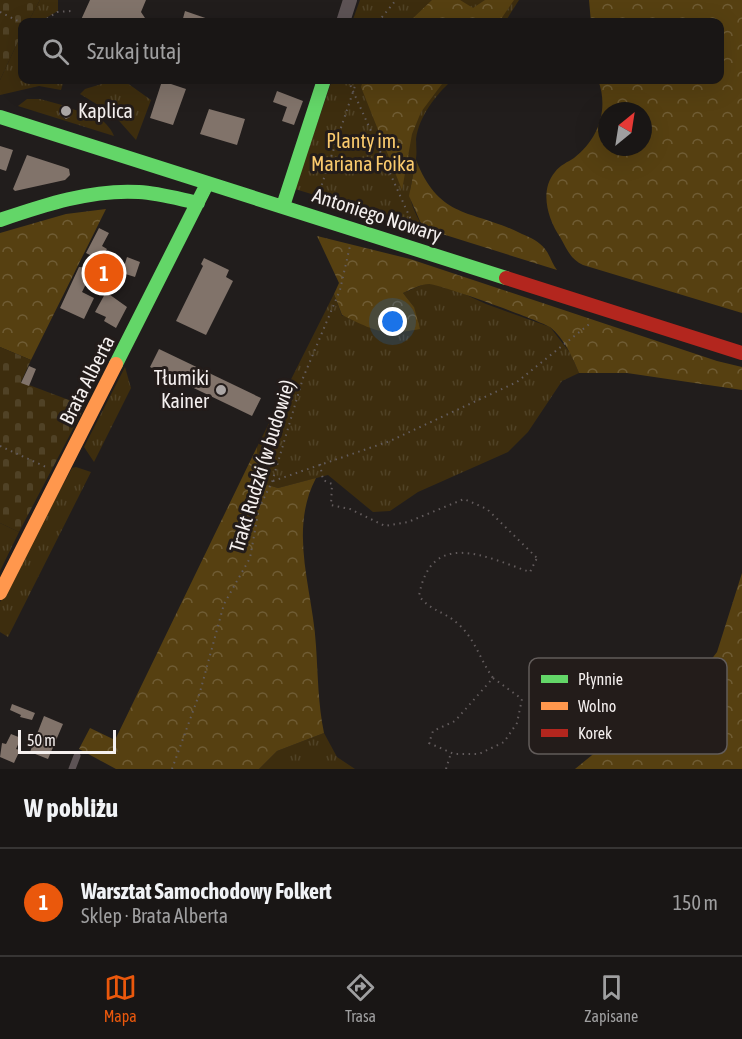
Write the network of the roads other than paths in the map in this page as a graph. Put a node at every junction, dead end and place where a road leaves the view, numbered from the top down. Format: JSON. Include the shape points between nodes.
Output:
{"nodes":[{"id":1,"x":350,"y":0,"type":"edge"},
{"id":2,"x":344,"y":18,"type":"edge"},
{"id":3,"x":323,"y":84,"type":"edge"},
{"id":4,"x":0,"y":117,"type":"edge"},
{"id":5,"x":207,"y":184,"type":"junction"},
{"id":6,"x":198,"y":203,"type":"junction"},
{"id":7,"x":283,"y":206,"type":"junction"},
{"id":8,"x":0,"y":220,"type":"edge"},
{"id":9,"x":742,"y":353,"type":"edge"},
{"id":10,"x":0,"y":593,"type":"edge"},
{"id":11,"x":77,"y":756,"type":"dead end"},
{"id":12,"x":72,"y":769,"type":"edge"}],
"edges":[{"from":1,"to":2,"type":"street"},
{"from":3,"to":7,"type":"street"},
{"from":4,"to":5,"type":"street","name":"Antoniego Nowary"},
{"from":5,"to":6,"type":"street","name":"Brata Alberta"},
{"from":5,"to":7,"type":"street","name":"Antoniego Nowary"},
{"from":6,"to":8,"type":"street","via":[[139,192],[104,194]]},
{"from":6,"to":10,"type":"street","name":"Brata Alberta"},
{"from":7,"to":9,"type":"street","name":"Antoniego Nowary"},
{"from":11,"to":12,"type":"lane"}]}
